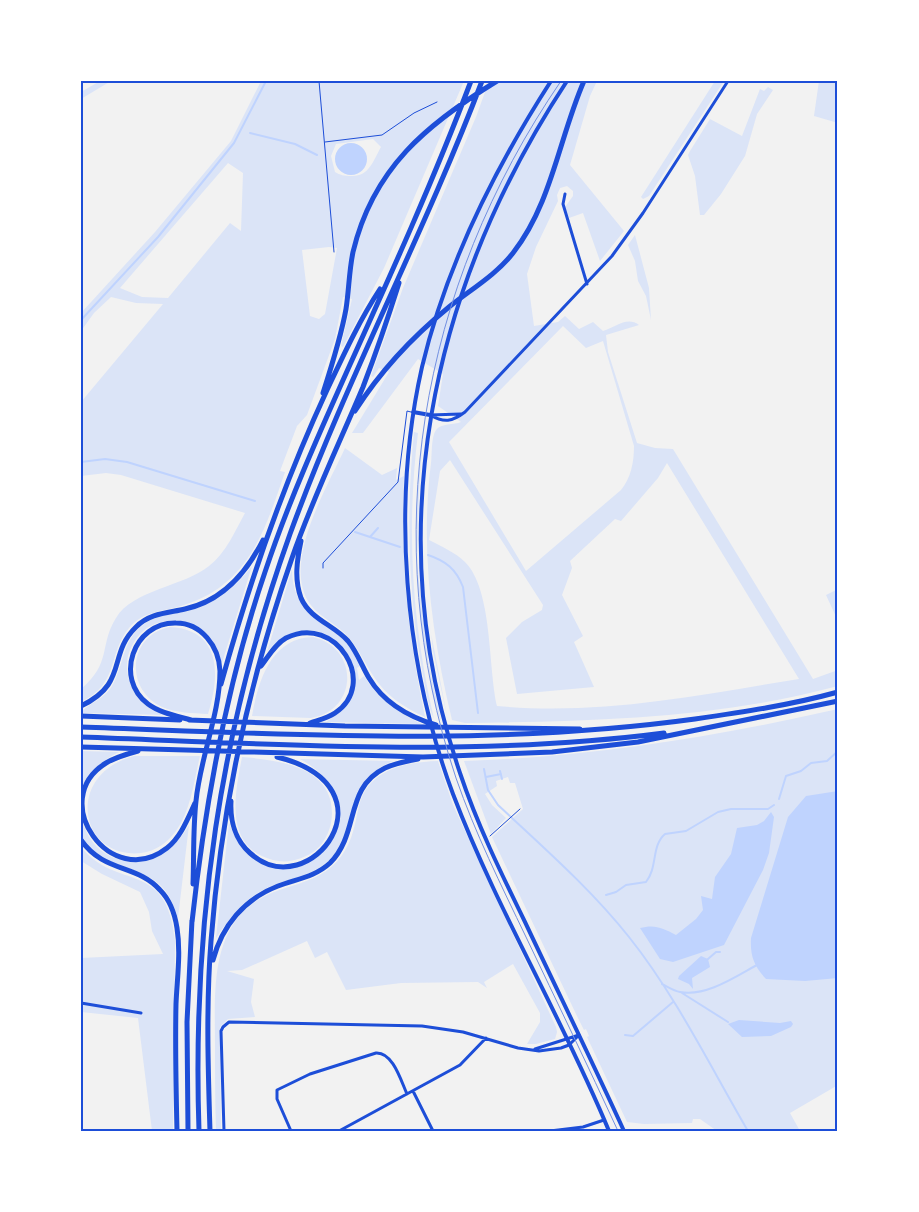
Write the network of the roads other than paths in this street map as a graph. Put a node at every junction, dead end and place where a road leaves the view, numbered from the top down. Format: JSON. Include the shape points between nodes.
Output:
{"nodes":[{"id":1,"x":319,"y":81,"type":"edge"},
{"id":2,"x":471,"y":81,"type":"edge"},
{"id":3,"x":482,"y":81,"type":"edge"},
{"id":4,"x":497,"y":81,"type":"edge"},
{"id":5,"x":551,"y":81,"type":"edge"},
{"id":6,"x":567,"y":81,"type":"edge"},
{"id":7,"x":584,"y":81,"type":"edge"},
{"id":8,"x":728,"y":81,"type":"edge"},
{"id":9,"x":437,"y":102,"type":"dead end"},
{"id":10,"x":325,"y":142,"type":"junction"},
{"id":11,"x":565,"y":194,"type":"dead end"},
{"id":12,"x":411,"y":250,"type":"junction"},
{"id":13,"x":334,"y":252,"type":"dead end"},
{"id":14,"x":387,"y":280,"type":"junction"},
{"id":15,"x":588,"y":284,"type":"junction"},
{"id":16,"x":318,"y":410,"type":"junction"},
{"id":17,"x":413,"y":412,"type":"junction"},
{"id":18,"x":462,"y":414,"type":"junction"},
{"id":19,"x":430,"y":415,"type":"junction"},
{"id":20,"x":347,"y":423,"type":"junction"},
{"id":21,"x":273,"y":519,"type":"junction"},
{"id":22,"x":305,"y":523,"type":"junction"},
{"id":23,"x":323,"y":568,"type":"dead end"},
{"id":24,"x":259,"y":669,"type":"junction"},
{"id":25,"x":838,"y":692,"type":"edge"},
{"id":26,"x":838,"y":701,"type":"edge"},
{"id":27,"x":81,"y":706,"type":"edge"},
{"id":28,"x":214,"y":708,"type":"junction"},
{"id":29,"x":81,"y":716,"type":"edge"},
{"id":30,"x":191,"y":720,"type":"junction"},
{"id":31,"x":306,"y":724,"type":"junction"},
{"id":32,"x":81,"y":727,"type":"edge"},
{"id":33,"x":707,"y":727,"type":"junction"},
{"id":34,"x":444,"y":728,"type":"junction"},
{"id":35,"x":616,"y":729,"type":"junction"},
{"id":36,"x":81,"y":737,"type":"edge"},
{"id":37,"x":81,"y":748,"type":"edge"},
{"id":38,"x":143,"y":750,"type":"junction"},
{"id":39,"x":269,"y":755,"type":"junction"},
{"id":40,"x":425,"y":757,"type":"junction"},
{"id":41,"x":232,"y":787,"type":"junction"},
{"id":42,"x":196,"y":800,"type":"junction"},
{"id":43,"x":520,"y":809,"type":"dead end"},
{"id":44,"x":490,"y":836,"type":"dead end"},
{"id":45,"x":81,"y":840,"type":"edge"},
{"id":46,"x":192,"y":922,"type":"junction"},
{"id":47,"x":211,"y":968,"type":"junction"},
{"id":48,"x":81,"y":1003,"type":"edge"},
{"id":49,"x":141,"y":1013,"type":"dead end"},
{"id":50,"x":579,"y":1035,"type":"junction"},
{"id":51,"x":486,"y":1038,"type":"junction"},
{"id":52,"x":565,"y":1038,"type":"junction"},
{"id":53,"x":569,"y":1045,"type":"junction"},
{"id":54,"x":532,"y":1050,"type":"junction"},
{"id":55,"x":413,"y":1091,"type":"junction"},
{"id":56,"x":407,"y":1094,"type":"junction"},
{"id":57,"x":604,"y":1120,"type":"junction"},
{"id":58,"x":177,"y":1131,"type":"edge"},
{"id":59,"x":188,"y":1131,"type":"edge"},
{"id":60,"x":199,"y":1131,"type":"edge"},
{"id":61,"x":210,"y":1131,"type":"edge"},
{"id":62,"x":224,"y":1131,"type":"edge"},
{"id":63,"x":291,"y":1131,"type":"edge"},
{"id":64,"x":339,"y":1131,"type":"edge"},
{"id":65,"x":433,"y":1131,"type":"edge"},
{"id":66,"x":550,"y":1131,"type":"edge"},
{"id":67,"x":609,"y":1131,"type":"edge"},
{"id":68,"x":624,"y":1131,"type":"edge"}],
"edges":[{"from":1,"to":10,"type":"lane"},
{"from":2,"to":14,"type":"highway"},
{"from":3,"to":12,"type":"highway"},
{"from":4,"to":16,"type":"highway","via":[[431,126],[387,173],[366,212],[353,253],[343,322]]},
{"from":5,"to":17,"type":"main road","via":[[506,156],[469,232],[430,338]]},
{"from":6,"to":19,"type":"main road","via":[[513,170],[481,239],[451,325]]},
{"from":7,"to":20,"type":"highway","via":[[530,229],[512,254],[412,340],[378,376]]},
{"from":8,"to":15,"type":"street","via":[[632,228]]},
{"from":9,"to":10,"type":"lane","via":[[414,112],[382,135]]},
{"from":10,"to":13,"type":"lane"},
{"from":11,"to":15,"type":"street","via":[[562,204]]},
{"from":12,"to":20,"type":"highway"},
{"from":12,"to":60,"type":"highway","via":[[306,493],[263,615],[237,709],[209,868],[200,965]]},
{"from":14,"to":16,"type":"highway","via":[[368,308]]},
{"from":14,"to":46,"type":"highway","via":[[296,489],[264,572],[226,709],[214,766]]},
{"from":15,"to":18,"type":"street"},
{"from":16,"to":21,"type":"highway"},
{"from":17,"to":19,"type":"main road"},
{"from":17,"to":23,"type":"lane","via":[[406,411],[398,482],[323,563]]},
{"from":17,"to":52,"type":"main road","via":[[407,480],[409,588],[416,655],[429,716],[475,848]]},
{"from":18,"to":19,"type":"street"},
{"from":18,"to":19,"type":"street","via":[[450,421],[440,421]]},
{"from":19,"to":50,"type":"main road","via":[[421,494],[421,566],[428,641],[440,703],[459,771],[486,838]]},
{"from":20,"to":22,"type":"highway"},
{"from":21,"to":27,"type":"highway","via":[[259,549],[232,585],[205,602],[160,613],[136,626],[122,648],[116,673],[109,685]]},
{"from":21,"to":28,"type":"highway"},
{"from":22,"to":24,"type":"highway"},
{"from":22,"to":34,"type":"highway","via":[[296,570],[303,602],[316,617],[347,641],[379,691],[407,714]]},
{"from":24,"to":31,"type":"highway","via":[[278,644],[301,633],[329,638],[344,650],[352,671],[350,694],[336,713]]},
{"from":24,"to":41,"type":"highway"},
{"from":25,"to":35,"type":"highway","via":[[731,714]]},
{"from":26,"to":33,"type":"highway"},
{"from":28,"to":30,"type":"highway","via":[[220,669],[210,640],[187,624],[168,623],[157,627],[142,638],[134,650],[130,667],[133,684],[148,704]]},
{"from":28,"to":42,"type":"highway"},
{"from":29,"to":30,"type":"highway"},
{"from":30,"to":31,"type":"highway"},
{"from":31,"to":34,"type":"highway"},
{"from":32,"to":35,"type":"highway","via":[[428,737]]},
{"from":33,"to":36,"type":"highway","via":[[595,740],[470,746]]},
{"from":33,"to":40,"type":"highway","via":[[638,742],[552,752]]},
{"from":34,"to":35,"type":"highway"},
{"from":37,"to":38,"type":"highway"},
{"from":38,"to":39,"type":"highway"},
{"from":38,"to":42,"type":"highway","via":[[106,762],[88,780],[84,815],[91,835],[99,844],[107,851],[124,857],[144,858],[162,852],[179,835]]},
{"from":39,"to":40,"type":"highway"},
{"from":39,"to":41,"type":"highway","via":[[311,768],[330,788],[336,802],[336,825],[319,853],[301,864],[287,866],[273,866],[252,855],[240,842],[232,823]]},
{"from":40,"to":47,"type":"highway","via":[[385,768],[366,782],[357,799],[348,835],[335,857],[319,871],[278,886],[249,902],[224,930]]},
{"from":41,"to":47,"type":"highway","via":[[219,859],[210,944]]},
{"from":42,"to":46,"type":"highway"},
{"from":43,"to":44,"type":"lane"},
{"from":45,"to":58,"type":"highway","via":[[102,861],[138,874],[156,885],[172,908],[179,956]]},
{"from":46,"to":59,"type":"highway","via":[[187,1022]]},
{"from":47,"to":61,"type":"highway"},
{"from":48,"to":49,"type":"street"},
{"from":50,"to":52,"type":"street"},
{"from":50,"to":53,"type":"street"},
{"from":50,"to":68,"type":"main road"},
{"from":51,"to":54,"type":"street"},
{"from":51,"to":55,"type":"street","via":[[460,1065]]},
{"from":51,"to":62,"type":"street","via":[[407,1024],[229,1022],[222,1031]]},
{"from":52,"to":53,"type":"main road"},
{"from":52,"to":54,"type":"street"},
{"from":53,"to":54,"type":"street","via":[[549,1051]]},
{"from":53,"to":57,"type":"main road"},
{"from":55,"to":56,"type":"street"},
{"from":55,"to":65,"type":"street"},
{"from":56,"to":63,"type":"street","via":[[389,1058],[383,1053],[332,1067],[277,1090],[277,1099]]},
{"from":56,"to":64,"type":"street"},
{"from":57,"to":66,"type":"street"},
{"from":57,"to":67,"type":"main road"}]}
